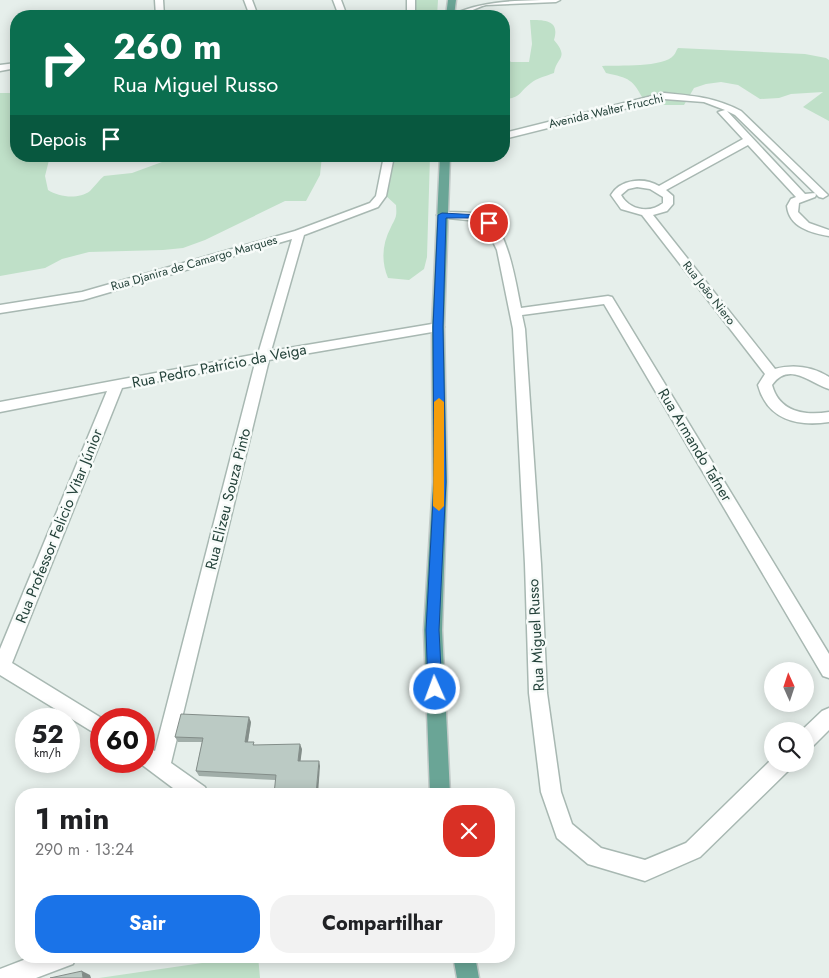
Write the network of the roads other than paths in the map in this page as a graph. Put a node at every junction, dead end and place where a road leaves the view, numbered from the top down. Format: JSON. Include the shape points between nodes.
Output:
{"nodes":[{"id":1,"x":556,"y":0,"type":"edge"},
{"id":2,"x":467,"y":10,"type":"edge"},
{"id":3,"x":510,"y":140,"type":"edge"},
{"id":4,"x":510,"y":140,"type":"edge"},
{"id":5,"x":749,"y":140,"type":"junction"},
{"id":6,"x":388,"y":162,"type":"edge"},
{"id":7,"x":445,"y":162,"type":"edge"},
{"id":8,"x":660,"y":189,"type":"junction"},
{"id":9,"x":826,"y":195,"type":"edge"},
{"id":10,"x":802,"y":197,"type":"junction"},
{"id":11,"x":645,"y":212,"type":"junction"},
{"id":12,"x":442,"y":215,"type":"junction"},
{"id":13,"x":299,"y":233,"type":"junction"},
{"id":14,"x":829,"y":234,"type":"edge"},
{"id":15,"x":0,"y":309,"type":"edge"},
{"id":16,"x":516,"y":312,"type":"junction"},
{"id":17,"x":438,"y":327,"type":"junction"},
{"id":18,"x":263,"y":357,"type":"junction"},
{"id":19,"x":773,"y":375,"type":"junction"},
{"id":20,"x":829,"y":384,"type":"edge"},
{"id":21,"x":116,"y":386,"type":"junction"},
{"id":22,"x":0,"y":407,"type":"edge"},
{"id":23,"x":829,"y":418,"type":"edge"},
{"id":24,"x":1,"y":666,"type":"edge"},
{"id":25,"x":829,"y":670,"type":"edge"},
{"id":26,"x":829,"y":717,"type":"edge"},
{"id":27,"x":90,"y":721,"type":"edge"},
{"id":28,"x":814,"y":731,"type":"edge"},
{"id":29,"x":155,"y":762,"type":"edge"},
{"id":30,"x":161,"y":766,"type":"junction"},
{"id":31,"x":773,"y":772,"type":"edge"},
{"id":32,"x":190,"y":788,"type":"edge"},
{"id":33,"x":440,"y":788,"type":"edge"},
{"id":34,"x":47,"y":963,"type":"edge"},
{"id":35,"x":465,"y":963,"type":"edge"},
{"id":36,"x":6,"y":978,"type":"edge"},
{"id":37,"x":468,"y":978,"type":"edge"}],
"edges":[{"from":1,"to":2,"type":"street","via":[[486,3]]},
{"from":3,"to":5,"type":"street","name":"Avenida Walter Frucchi","via":[[596,117],[677,101],[700,103],[725,114]]},
{"from":4,"to":9,"type":"street","name":"Avenida Walter Frucchi","via":[[664,96],[705,99],[738,113]]},
{"from":5,"to":8,"type":"street"},
{"from":5,"to":10,"type":"street","name":"Avenida Walter Frucchi"},
{"from":6,"to":13,"type":"street","name":"Rua Djanira de Camargo Marques","via":[[381,196],[374,205]]},
{"from":7,"to":12,"type":"main road"},
{"from":8,"to":11,"type":"street","via":[[668,196],[668,204]]},
{"from":8,"to":11,"type":"street","via":[[636,184],[618,191],[616,195],[621,204]]},
{"from":9,"to":10,"type":"street"},
{"from":10,"to":14,"type":"street","via":[[792,206],[793,215],[804,225]]},
{"from":11,"to":19,"type":"street","name":"Rua João Niero"},
{"from":12,"to":16,"type":"street","name":"Rua Miguel Russo","via":[[470,216],[489,223],[503,250]]},
{"from":12,"to":17,"type":"main road"},
{"from":13,"to":15,"type":"street","name":"Rua Djanira de Camargo Marques","via":[[83,296]]},
{"from":13,"to":18,"type":"street","name":"Rua Elizeu Souza Pinto"},
{"from":16,"to":25,"type":"street","name":"Rua Armando Tafner","via":[[608,300]]},
{"from":16,"to":31,"type":"street","name":"Rua Miguel Russo","via":[[526,434],[538,693],[551,792],[564,831],[595,857],[645,871],[693,850]]},
{"from":17,"to":18,"type":"street","name":"Rua Pedro Patrício da Veiga"},
{"from":17,"to":33,"type":"main road","via":[[440,482],[432,630]]},
{"from":18,"to":21,"type":"street","name":"Rua Pedro Patrício da Veiga"},
{"from":18,"to":30,"type":"street","name":"Rua Elizeu Souza Pinto"},
{"from":19,"to":20,"type":"street","via":[[788,370],[805,372]]},
{"from":19,"to":23,"type":"street","via":[[765,385],[766,394],[780,410],[806,420]]},
{"from":21,"to":22,"type":"street","name":"Rua Pedro Patrício da Veiga"},
{"from":21,"to":24,"type":"street","name":"Rua Professor Felicio Vitar Júnior"},
{"from":24,"to":27,"type":"street"},
{"from":26,"to":28,"type":"street"},
{"from":29,"to":30,"type":"street"},
{"from":30,"to":32,"type":"street"},
{"from":34,"to":36,"type":"street"},
{"from":35,"to":37,"type":"main road"}]}
